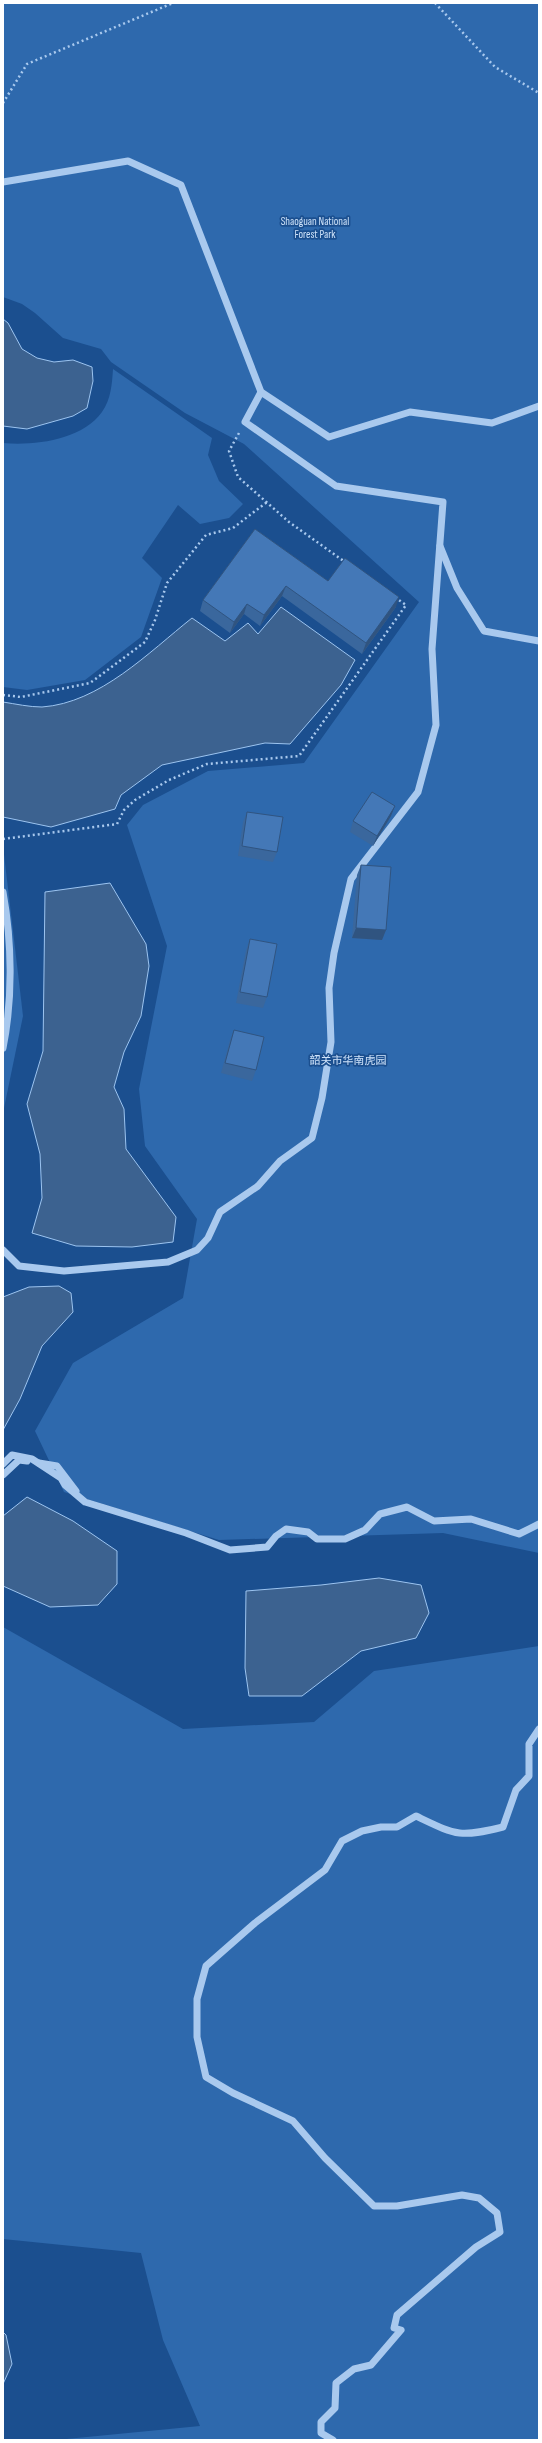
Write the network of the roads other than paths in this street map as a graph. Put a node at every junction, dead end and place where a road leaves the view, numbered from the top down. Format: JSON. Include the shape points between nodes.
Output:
{"nodes":[{"id":1,"x":3,"y":182,"type":"edge"},
{"id":2,"x":261,"y":392,"type":"junction"},
{"id":3,"x":539,"y":406,"type":"edge"},
{"id":4,"x":440,"y":544,"type":"junction"},
{"id":5,"x":539,"y":641,"type":"edge"},
{"id":6,"x":3,"y":892,"type":"edge"},
{"id":7,"x":3,"y":1048,"type":"edge"},
{"id":8,"x":3,"y":1250,"type":"edge"},
{"id":9,"x":38,"y":1463,"type":"junction"},
{"id":10,"x":3,"y":1464,"type":"edge"},
{"id":11,"x":3,"y":1474,"type":"edge"},
{"id":12,"x":76,"y":1491,"type":"dead end"},
{"id":13,"x":539,"y":1524,"type":"edge"},
{"id":14,"x":539,"y":1729,"type":"edge"},
{"id":15,"x":333,"y":2440,"type":"edge"}],
"edges":[{"from":1,"to":2,"type":"street","via":[[128,161],[180,185]]},
{"from":2,"to":3,"type":"street","via":[[329,437],[410,412],[492,423]]},
{"from":2,"to":4,"type":"street","via":[[245,422],[336,486],[442,502]]},
{"from":4,"to":5,"type":"street","via":[[457,588],[484,632]]},
{"from":4,"to":8,"type":"street","via":[[432,648],[436,725],[418,792],[351,879],[334,953],[329,988],[330,1042],[322,1098],[312,1138],[280,1161],[258,1186],[220,1212],[208,1238],[198,1250],[168,1262],[64,1271],[19,1266]]},
{"from":6,"to":7,"type":"street","via":[[10,930],[8,1025]]},
{"from":9,"to":10,"type":"street","via":[[32,1459],[12,1455]]},
{"from":9,"to":11,"type":"street","via":[[19,1460]]},
{"from":9,"to":12,"type":"street","via":[[57,1466]]},
{"from":9,"to":13,"type":"street","via":[[61,1478],[65,1485],[85,1502],[186,1533],[230,1550],[267,1547],[286,1529],[308,1532],[317,1539],[345,1539],[365,1530],[380,1514],[407,1507],[434,1521],[471,1519],[519,1534]]},
{"from":14,"to":15,"type":"street","via":[[529,1744],[529,1776],[516,1790],[503,1827],[471,1835],[451,1832],[416,1816],[397,1827],[362,1831],[342,1840],[325,1870],[229,1944],[206,1966],[197,1999],[197,2029],[206,2077],[233,2093],[293,2121],[325,2158],[374,2206],[397,2206],[462,2195],[479,2198],[497,2213],[500,2232],[476,2247],[397,2315],[394,2328],[401,2330],[371,2365],[354,2369],[336,2383],[335,2408],[320,2422],[321,2433]]}]}
